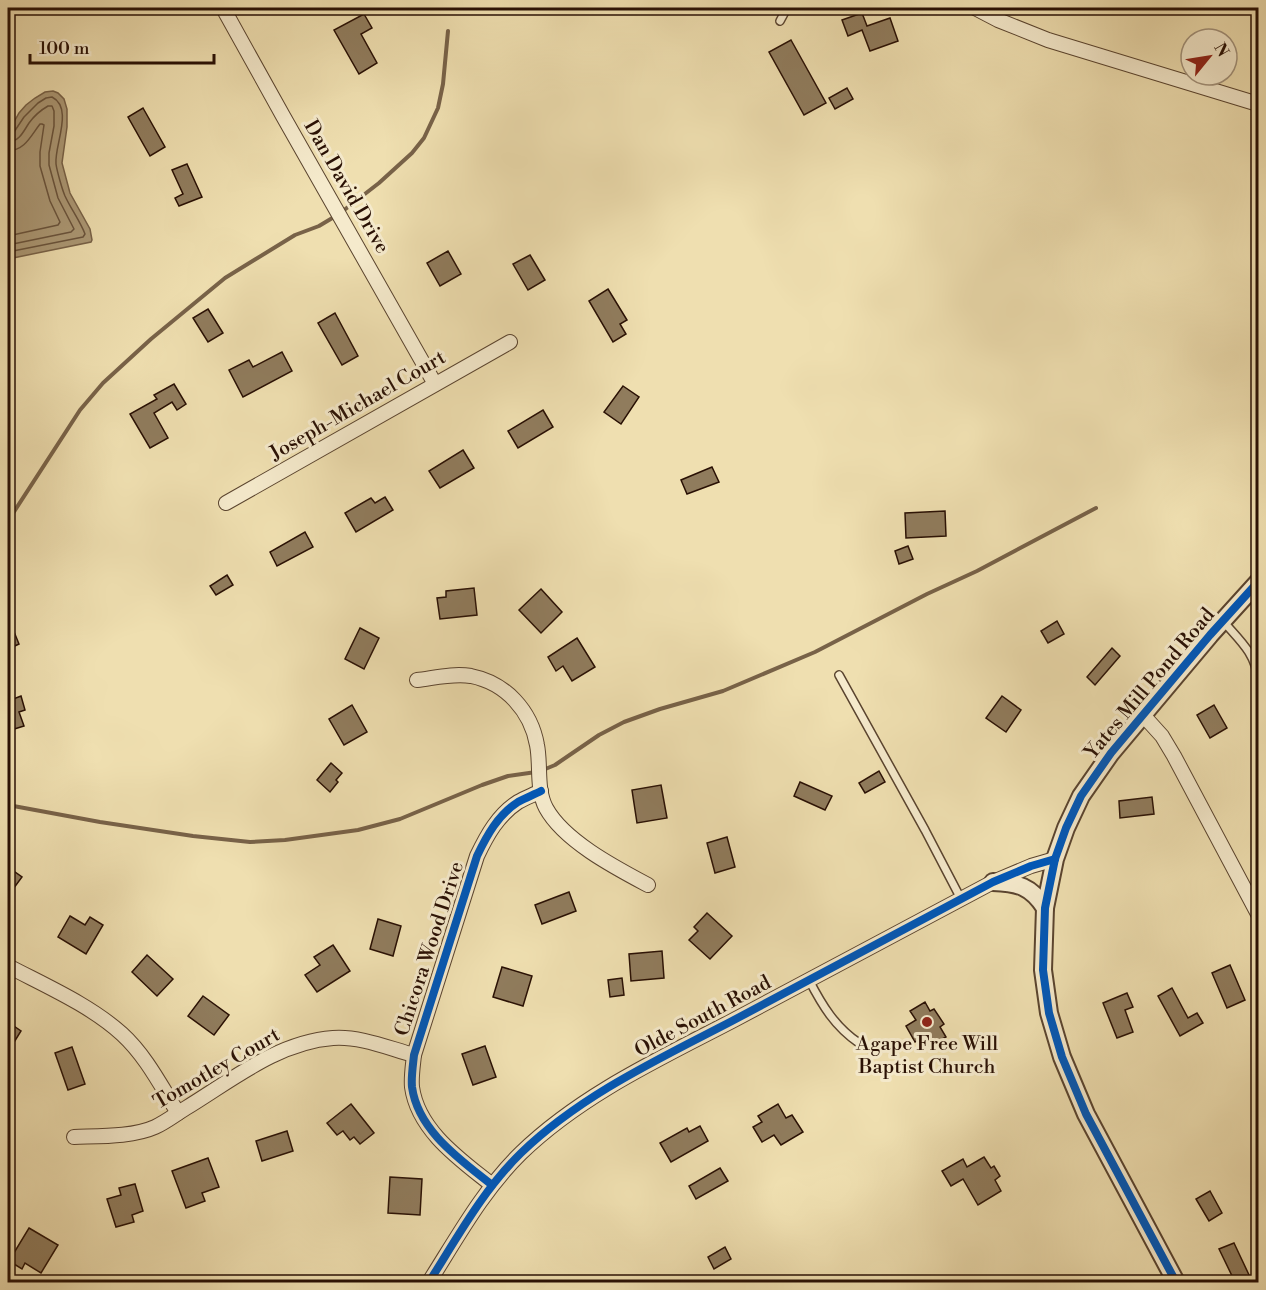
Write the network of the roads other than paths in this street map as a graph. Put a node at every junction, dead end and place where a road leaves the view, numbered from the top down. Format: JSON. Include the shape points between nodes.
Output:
{"nodes":[{"id":1,"x":224,"y":8,"type":"edge"},
{"id":2,"x":787,"y":8,"type":"edge"},
{"id":3,"x":975,"y":8,"type":"edge"},
{"id":4,"x":780,"y":21,"type":"dead end"},
{"id":5,"x":1258,"y":104,"type":"edge"},
{"id":6,"x":510,"y":342,"type":"dead end"},
{"id":7,"x":435,"y":384,"type":"junction"},
{"id":8,"x":226,"y":503,"type":"dead end"},
{"id":9,"x":1258,"y":582,"type":"edge"},
{"id":10,"x":1223,"y":621,"type":"junction"},
{"id":11,"x":839,"y":675,"type":"dead end"},
{"id":12,"x":1258,"y":678,"type":"edge"},
{"id":13,"x":417,"y":680,"type":"dead end"},
{"id":14,"x":1143,"y":715,"type":"junction"},
{"id":15,"x":541,"y":791,"type":"junction"},
{"id":16,"x":1055,"y":859,"type":"junction"},
{"id":17,"x":993,"y":882,"type":"junction"},
{"id":18,"x":648,"y":885,"type":"dead end"},
{"id":19,"x":961,"y":899,"type":"junction"},
{"id":20,"x":1045,"y":908,"type":"junction"},
{"id":21,"x":1258,"y":914,"type":"edge"},
{"id":22,"x":8,"y":966,"type":"edge"},
{"id":23,"x":809,"y":980,"type":"junction"},
{"id":24,"x":890,"y":1046,"type":"dead end"},
{"id":25,"x":414,"y":1055,"type":"junction"},
{"id":26,"x":178,"y":1113,"type":"junction"},
{"id":27,"x":74,"y":1137,"type":"dead end"},
{"id":28,"x":492,"y":1185,"type":"junction"},
{"id":29,"x":429,"y":1282,"type":"edge"},
{"id":30,"x":1176,"y":1282,"type":"edge"}],
"edges":[{"from":1,"to":7,"type":"street","name":"Dan David Drive"},
{"from":2,"to":4,"type":"lane"},
{"from":3,"to":5,"type":"street","via":[[1048,40]]},
{"from":6,"to":7,"type":"street","name":"Joseph-Michael Court"},
{"from":7,"to":8,"type":"street","name":"Joseph-Michael Court"},
{"from":9,"to":10,"type":"street","name":"Yates Mill Pond Road"},
{"from":10,"to":12,"type":"lane","via":[[1252,656]]},
{"from":10,"to":14,"type":"street","name":"Yates Mill Pond Road"},
{"from":11,"to":19,"type":"lane"},
{"from":13,"to":15,"type":"street","via":[[471,676],[496,685],[514,698],[530,719],[537,744]]},
{"from":14,"to":16,"type":"street","name":"Yates Mill Pond Road","via":[[1081,796]]},
{"from":14,"to":21,"type":"street","via":[[1174,756]]},
{"from":15,"to":18,"type":"street","via":[[546,808],[585,848]]},
{"from":15,"to":25,"type":"street","name":"Chicora Wood Drive","via":[[501,815],[487,835]]},
{"from":16,"to":17,"type":"street","name":"Olde South Road"},
{"from":16,"to":20,"type":"street","name":"Yates Mill Pond Road"},
{"from":17,"to":19,"type":"street","name":"Olde South Road"},
{"from":17,"to":20,"type":"street","via":[[1026,888]]},
{"from":19,"to":23,"type":"street","name":"Olde South Road"},
{"from":20,"to":30,"type":"street","name":"Yates Mill Pond Road","via":[[1043,970],[1049,1013],[1062,1057],[1086,1114]]},
{"from":22,"to":26,"type":"street","via":[[58,992],[123,1035],[142,1056]]},
{"from":23,"to":24,"type":"lane","via":[[829,1016],[853,1040],[867,1048]]},
{"from":23,"to":28,"type":"street","name":"Olde South Road","via":[[607,1088],[557,1121]]},
{"from":25,"to":26,"type":"street","name":"Tomotley Court","via":[[360,1040],[334,1038],[301,1043],[279,1052]]},
{"from":25,"to":28,"type":"street","name":"Chicora Wood Drive","via":[[412,1087],[430,1130]]},
{"from":26,"to":27,"type":"street","name":"Tomotley Court","via":[[154,1128],[131,1134]]},
{"from":28,"to":29,"type":"street","name":"Olde South Road"}]}
